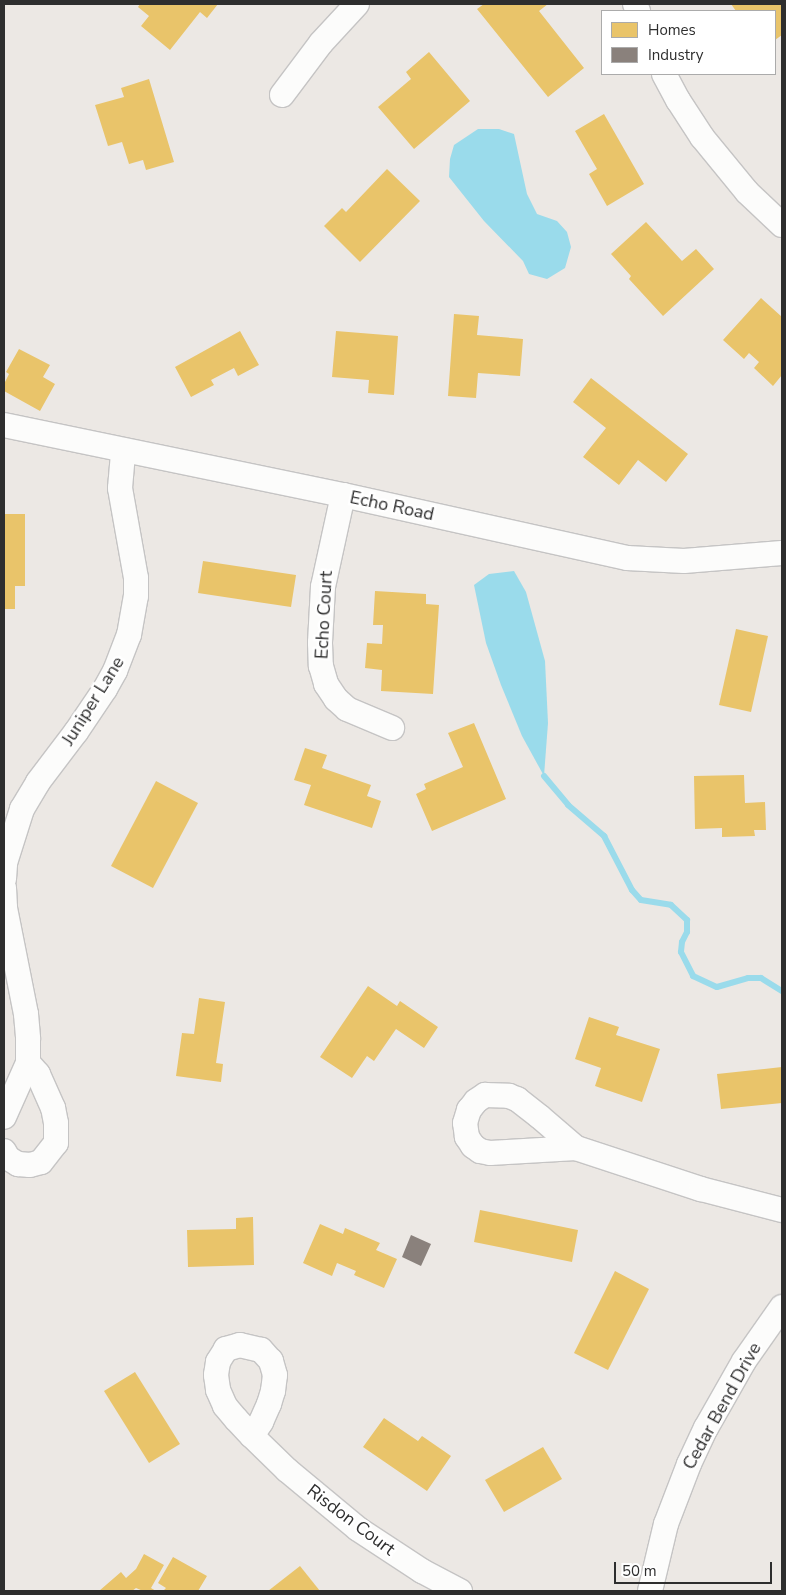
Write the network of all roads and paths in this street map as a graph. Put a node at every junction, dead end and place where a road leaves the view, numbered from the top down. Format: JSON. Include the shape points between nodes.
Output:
{"nodes":[{"id":1,"x":357,"y":4,"type":"edge"},
{"id":2,"x":665,"y":75,"type":"edge"},
{"id":3,"x":282,"y":95,"type":"dead end"},
{"id":4,"x":782,"y":225,"type":"edge"},
{"id":5,"x":4,"y":425,"type":"edge"},
{"id":6,"x":123,"y":450,"type":"junction"},
{"id":7,"x":343,"y":495,"type":"junction"},
{"id":8,"x":782,"y":552,"type":"edge"},
{"id":9,"x":392,"y":728,"type":"dead end"},
{"id":10,"x":4,"y":879,"type":"edge"},
{"id":11,"x":4,"y":888,"type":"edge"},
{"id":12,"x":28,"y":1063,"type":"junction"},
{"id":13,"x":4,"y":1117,"type":"edge"},
{"id":14,"x":576,"y":1148,"type":"dead end"},
{"id":15,"x":4,"y":1151,"type":"edge"},
{"id":16,"x":782,"y":1210,"type":"edge"},
{"id":17,"x":781,"y":1305,"type":"edge"},
{"id":18,"x":252,"y":1436,"type":"dead end"},
{"id":19,"x":460,"y":1591,"type":"edge"},
{"id":20,"x":650,"y":1591,"type":"edge"}],
"edges":[{"from":1,"to":3,"type":"street"},
{"from":2,"to":4,"type":"street","via":[[708,145],[747,192]]},
{"from":5,"to":6,"type":"street","name":"Echo Road"},
{"from":6,"to":7,"type":"street","name":"Echo Road"},
{"from":6,"to":10,"type":"street","name":"Juniper Lane","via":[[120,488],[136,578],[129,635],[115,672],[22,809],[5,863]]},
{"from":7,"to":8,"type":"street","name":"Echo Road","via":[[627,558],[684,561]]},
{"from":7,"to":9,"type":"street","name":"Echo Court","via":[[323,587],[321,666],[326,684],[347,709]]},
{"from":11,"to":12,"type":"street","via":[[26,1014]]},
{"from":12,"to":13,"type":"street"},
{"from":12,"to":15,"type":"street","via":[[38,1074],[53,1108],[56,1143],[41,1162],[30,1165],[18,1164]]},
{"from":14,"to":16,"type":"street","via":[[701,1189]]},
{"from":17,"to":20,"type":"street","name":"Cedar Bend Drive","via":[[744,1360],[689,1464],[666,1524]]},
{"from":18,"to":19,"type":"street","name":"Risdon Court","via":[[321,1501],[358,1529],[422,1571]]}]}
